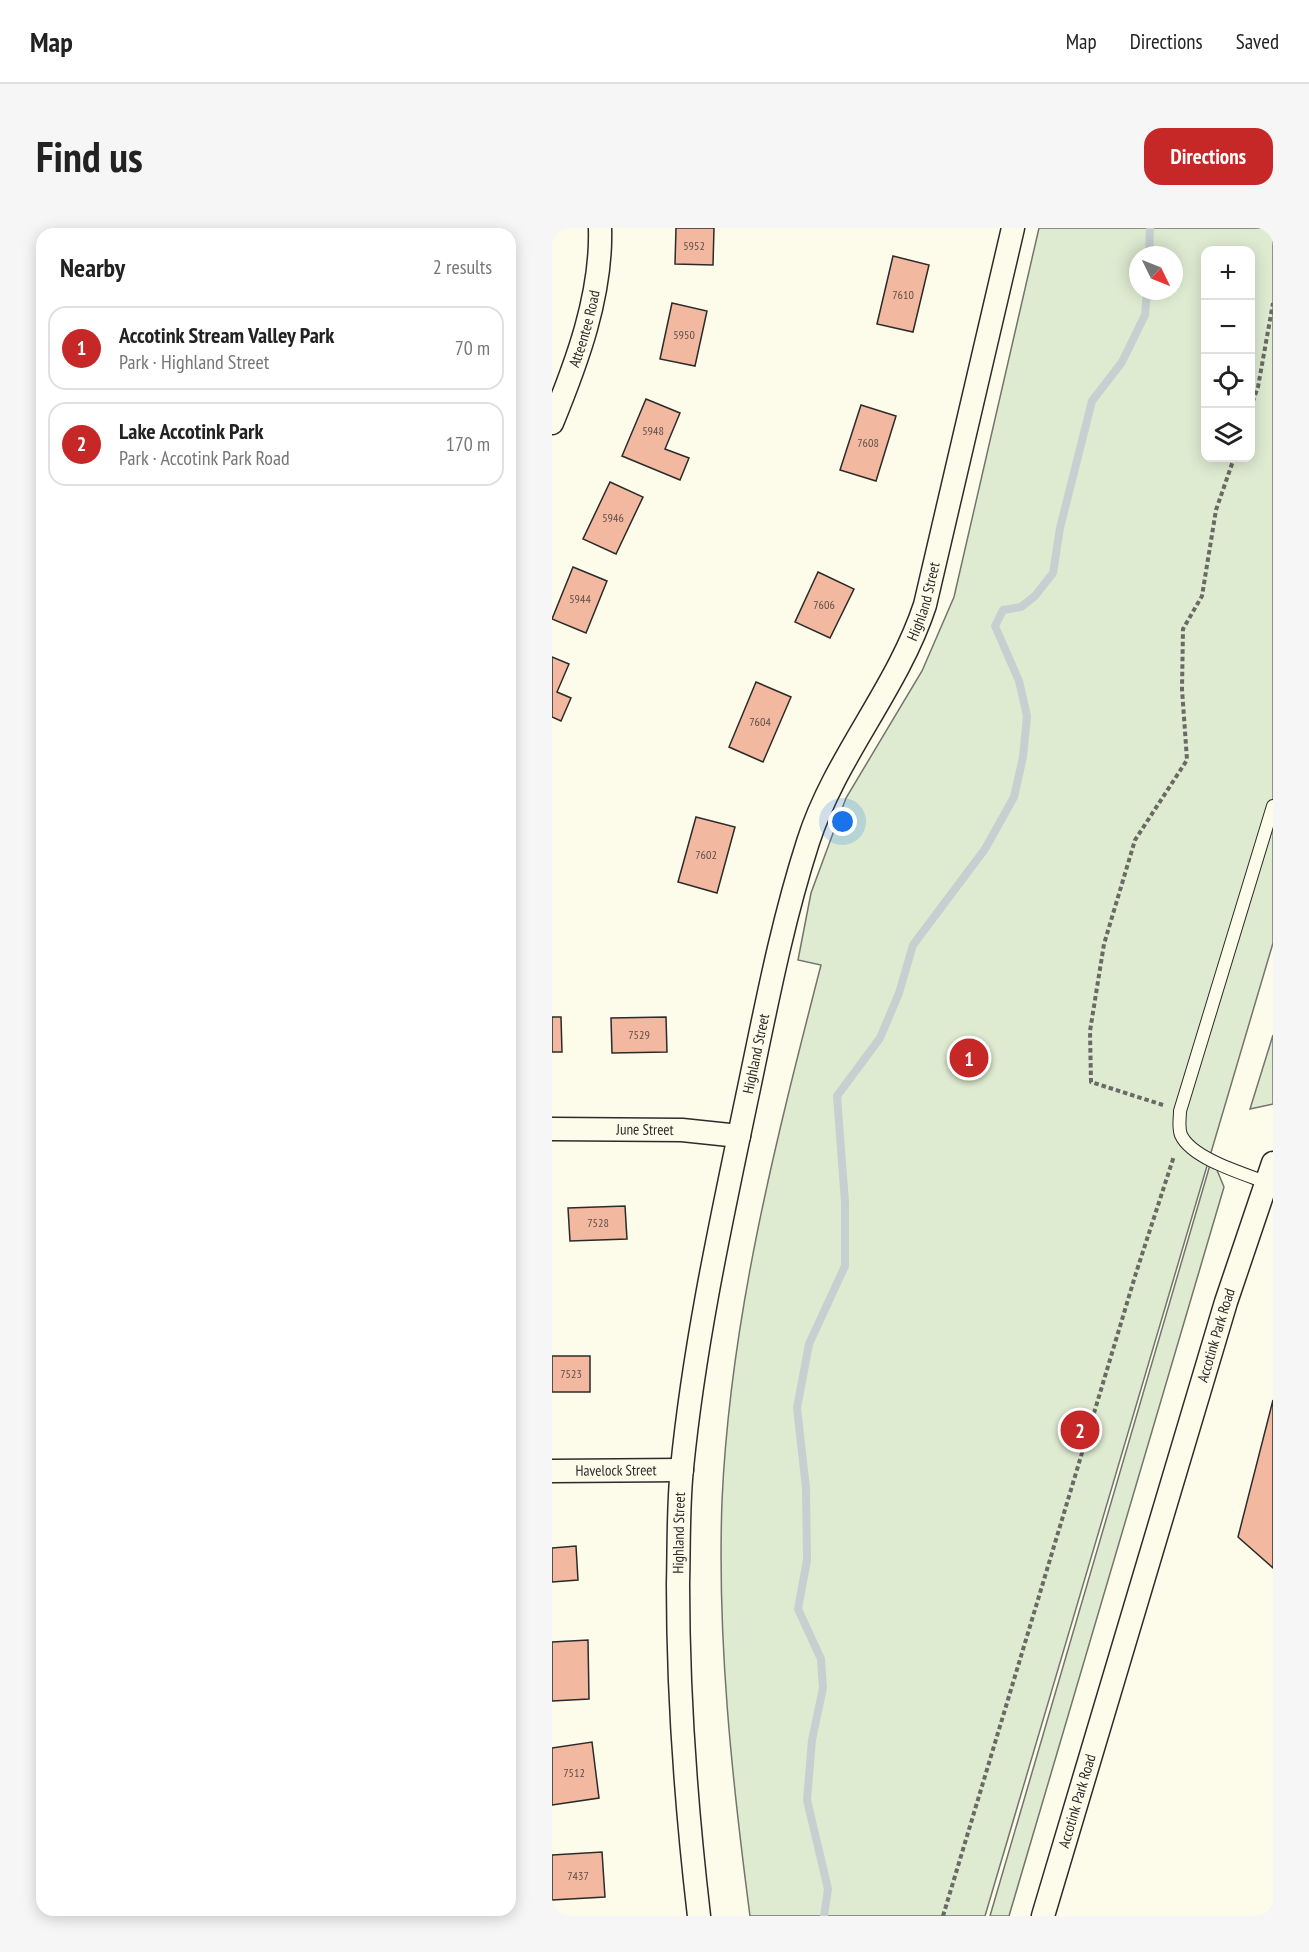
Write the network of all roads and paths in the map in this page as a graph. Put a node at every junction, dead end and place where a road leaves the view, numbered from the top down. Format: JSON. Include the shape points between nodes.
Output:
{"nodes":[{"id":1,"x":600,"y":228,"type":"edge"},
{"id":2,"x":1013,"y":228,"type":"edge"},
{"id":3,"x":1273,"y":303,"type":"edge"},
{"id":4,"x":1251,"y":408,"type":"edge"},
{"id":5,"x":552,"y":423,"type":"edge"},
{"id":6,"x":1233,"y":462,"type":"edge"},
{"id":7,"x":1273,"y":806,"type":"edge"},
{"id":8,"x":1180,"y":1111,"type":"junction"},
{"id":9,"x":552,"y":1129,"type":"edge"},
{"id":10,"x":1182,"y":1135,"type":"junction"},
{"id":11,"x":739,"y":1136,"type":"junction"},
{"id":12,"x":1271,"y":1173,"type":"edge"},
{"id":13,"x":682,"y":1470,"type":"junction"},
{"id":14,"x":552,"y":1471,"type":"edge"},
{"id":15,"x":699,"y":1916,"type":"edge"},
{"id":16,"x":943,"y":1916,"type":"edge"},
{"id":17,"x":1043,"y":1916,"type":"edge"}],
"edges":[{"from":1,"to":5,"type":"street","name":"Atteentee Road","via":[[586,329]]},
{"from":2,"to":11,"type":"street","name":"Highland Street","via":[[925,605],[903,660],[836,773],[808,839],[781,938]]},
{"from":3,"to":4,"type":"path"},
{"from":6,"to":8,"type":"path","via":[[1216,510],[1202,596],[1183,628],[1187,760],[1135,840],[1104,944],[1090,1030],[1092,1082]]},
{"from":7,"to":8,"type":"lane"},
{"from":8,"to":10,"type":"lane"},
{"from":9,"to":11,"type":"street","name":"June Street","via":[[682,1130]]},
{"from":10,"to":12,"type":"lane","name":"Accotink Park Road","via":[[1201,1154]]},
{"from":10,"to":16,"type":"path","via":[[1129,1295]]},
{"from":11,"to":13,"type":"street","name":"Highland Street","via":[[712,1266]]},
{"from":12,"to":17,"type":"street","name":"Accotink Park Road","via":[[1226,1302]]},
{"from":13,"to":14,"type":"street","name":"Havelock Street"},
{"from":13,"to":15,"type":"street","name":"Highland Street","via":[[680,1714]]}]}
